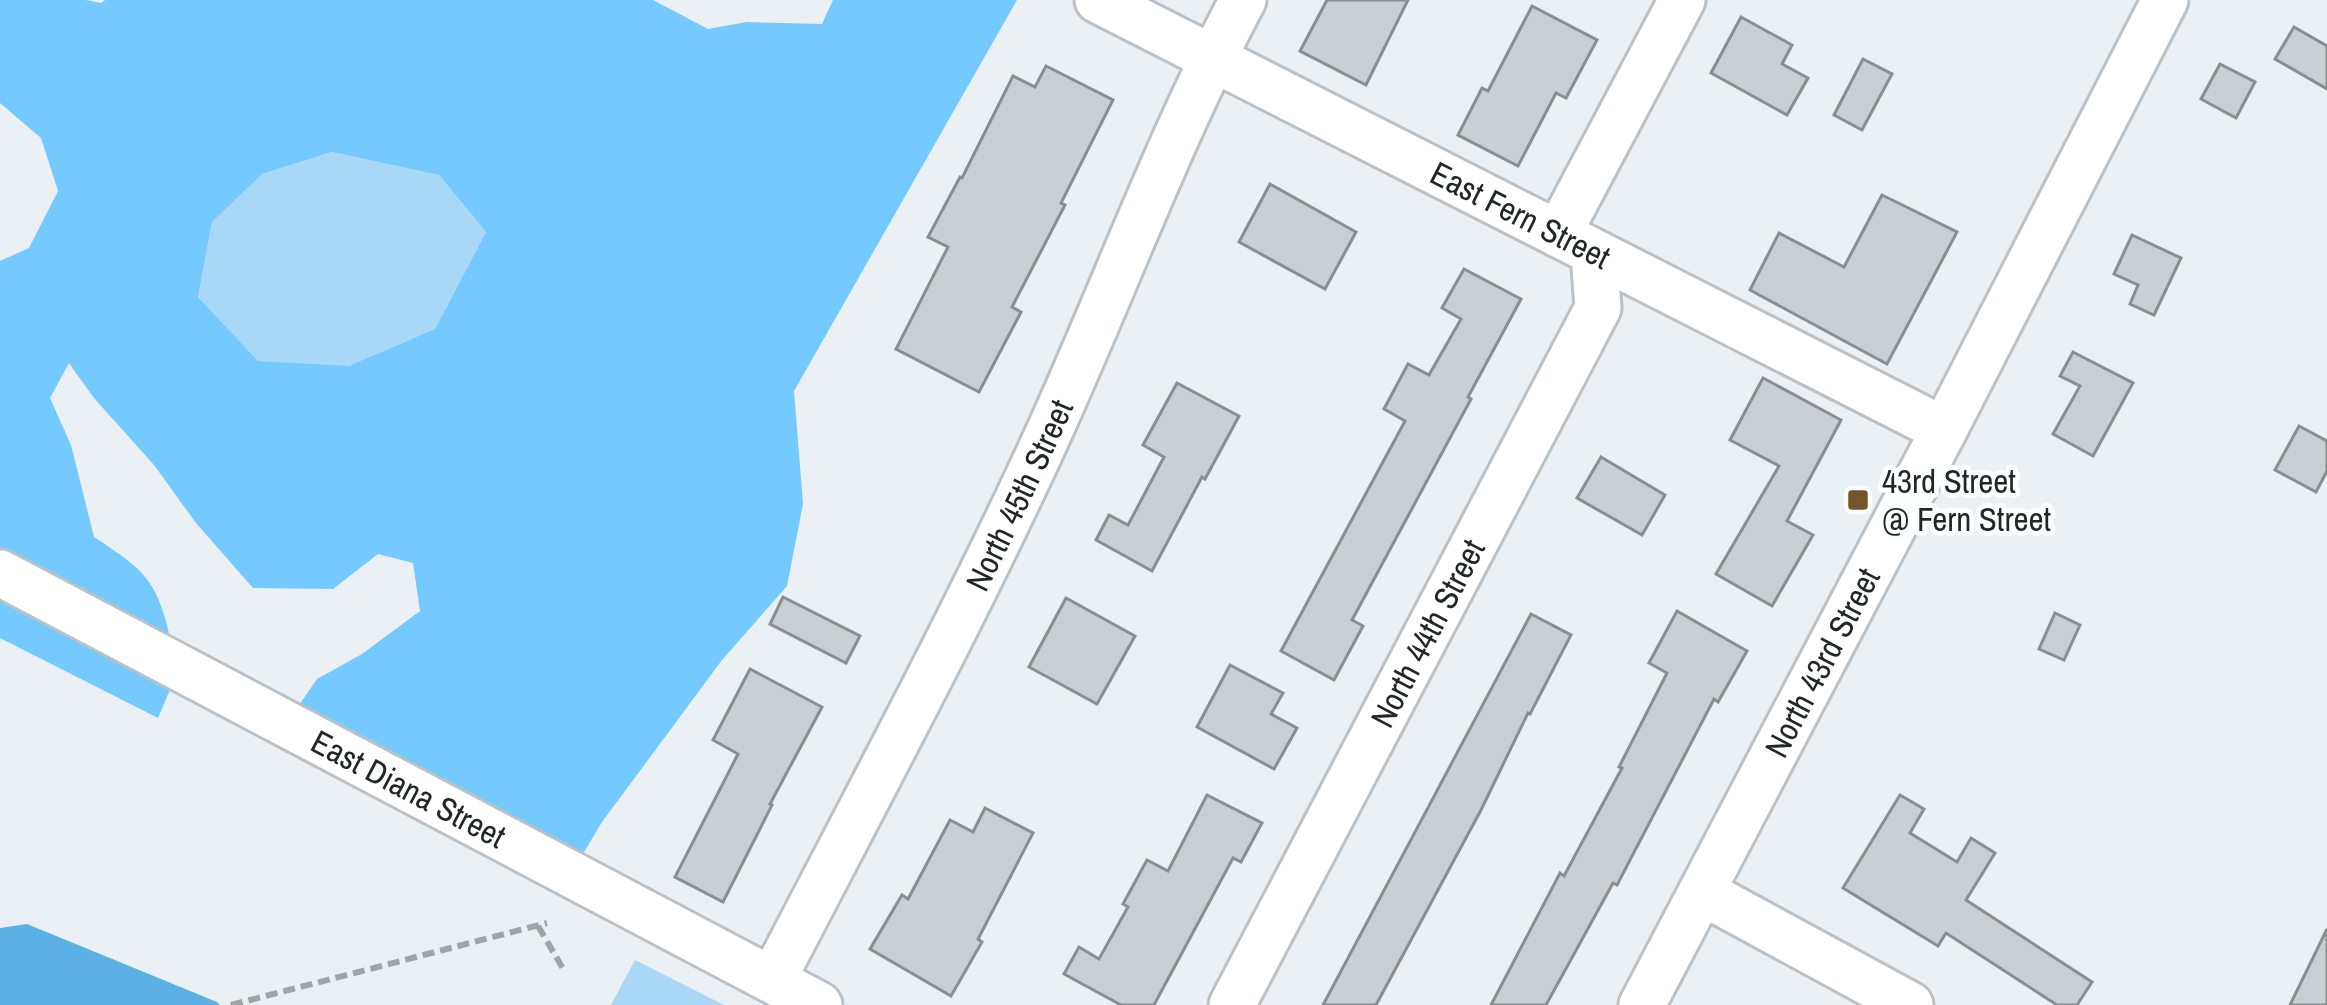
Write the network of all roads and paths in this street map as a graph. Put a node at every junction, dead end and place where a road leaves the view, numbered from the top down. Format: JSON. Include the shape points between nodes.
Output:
{"nodes":[{"id":1,"x":1098,"y":0,"type":"edge"},
{"id":2,"x":1243,"y":0,"type":"edge"},
{"id":3,"x":1682,"y":0,"type":"edge"},
{"id":4,"x":2165,"y":0,"type":"edge"},
{"id":5,"x":1212,"y":58,"type":"junction"},
{"id":6,"x":1576,"y":244,"type":"junction"},
{"id":7,"x":1945,"y":430,"type":"junction"},
{"id":8,"x":0,"y":573,"type":"edge"},
{"id":9,"x":1702,"y":892,"type":"junction"},
{"id":10,"x":565,"y":972,"type":"dead end"},
{"id":11,"x":773,"y":979,"type":"junction"},
{"id":12,"x":231,"y":1005,"type":"edge"},
{"id":13,"x":819,"y":1005,"type":"edge"},
{"id":14,"x":1232,"y":1005,"type":"edge"},
{"id":15,"x":1642,"y":1005,"type":"edge"},
{"id":16,"x":1910,"y":1005,"type":"edge"}],
"edges":[{"from":1,"to":5,"type":"street","name":"East Fern Street"},
{"from":2,"to":5,"type":"street","name":"North 45th Street"},
{"from":3,"to":6,"type":"street","name":"North 44th Street"},
{"from":4,"to":7,"type":"street","name":"North 43rd Street"},
{"from":5,"to":6,"type":"street","name":"East Fern Street"},
{"from":5,"to":11,"type":"street","name":"North 45th Street","via":[[1009,520]]},
{"from":6,"to":7,"type":"street","name":"East Fern Street"},
{"from":6,"to":14,"type":"street","name":"North 44th Street","via":[[1598,308]]},
{"from":7,"to":9,"type":"street","name":"North 43rd Street"},
{"from":8,"to":11,"type":"street","name":"East Diana Street"},
{"from":9,"to":15,"type":"street","name":"North 43rd Street"},
{"from":9,"to":16,"type":"street"},
{"from":10,"to":12,"type":"path","via":[[542,924]]},
{"from":11,"to":13,"type":"street","name":"East Diana Street"}]}
